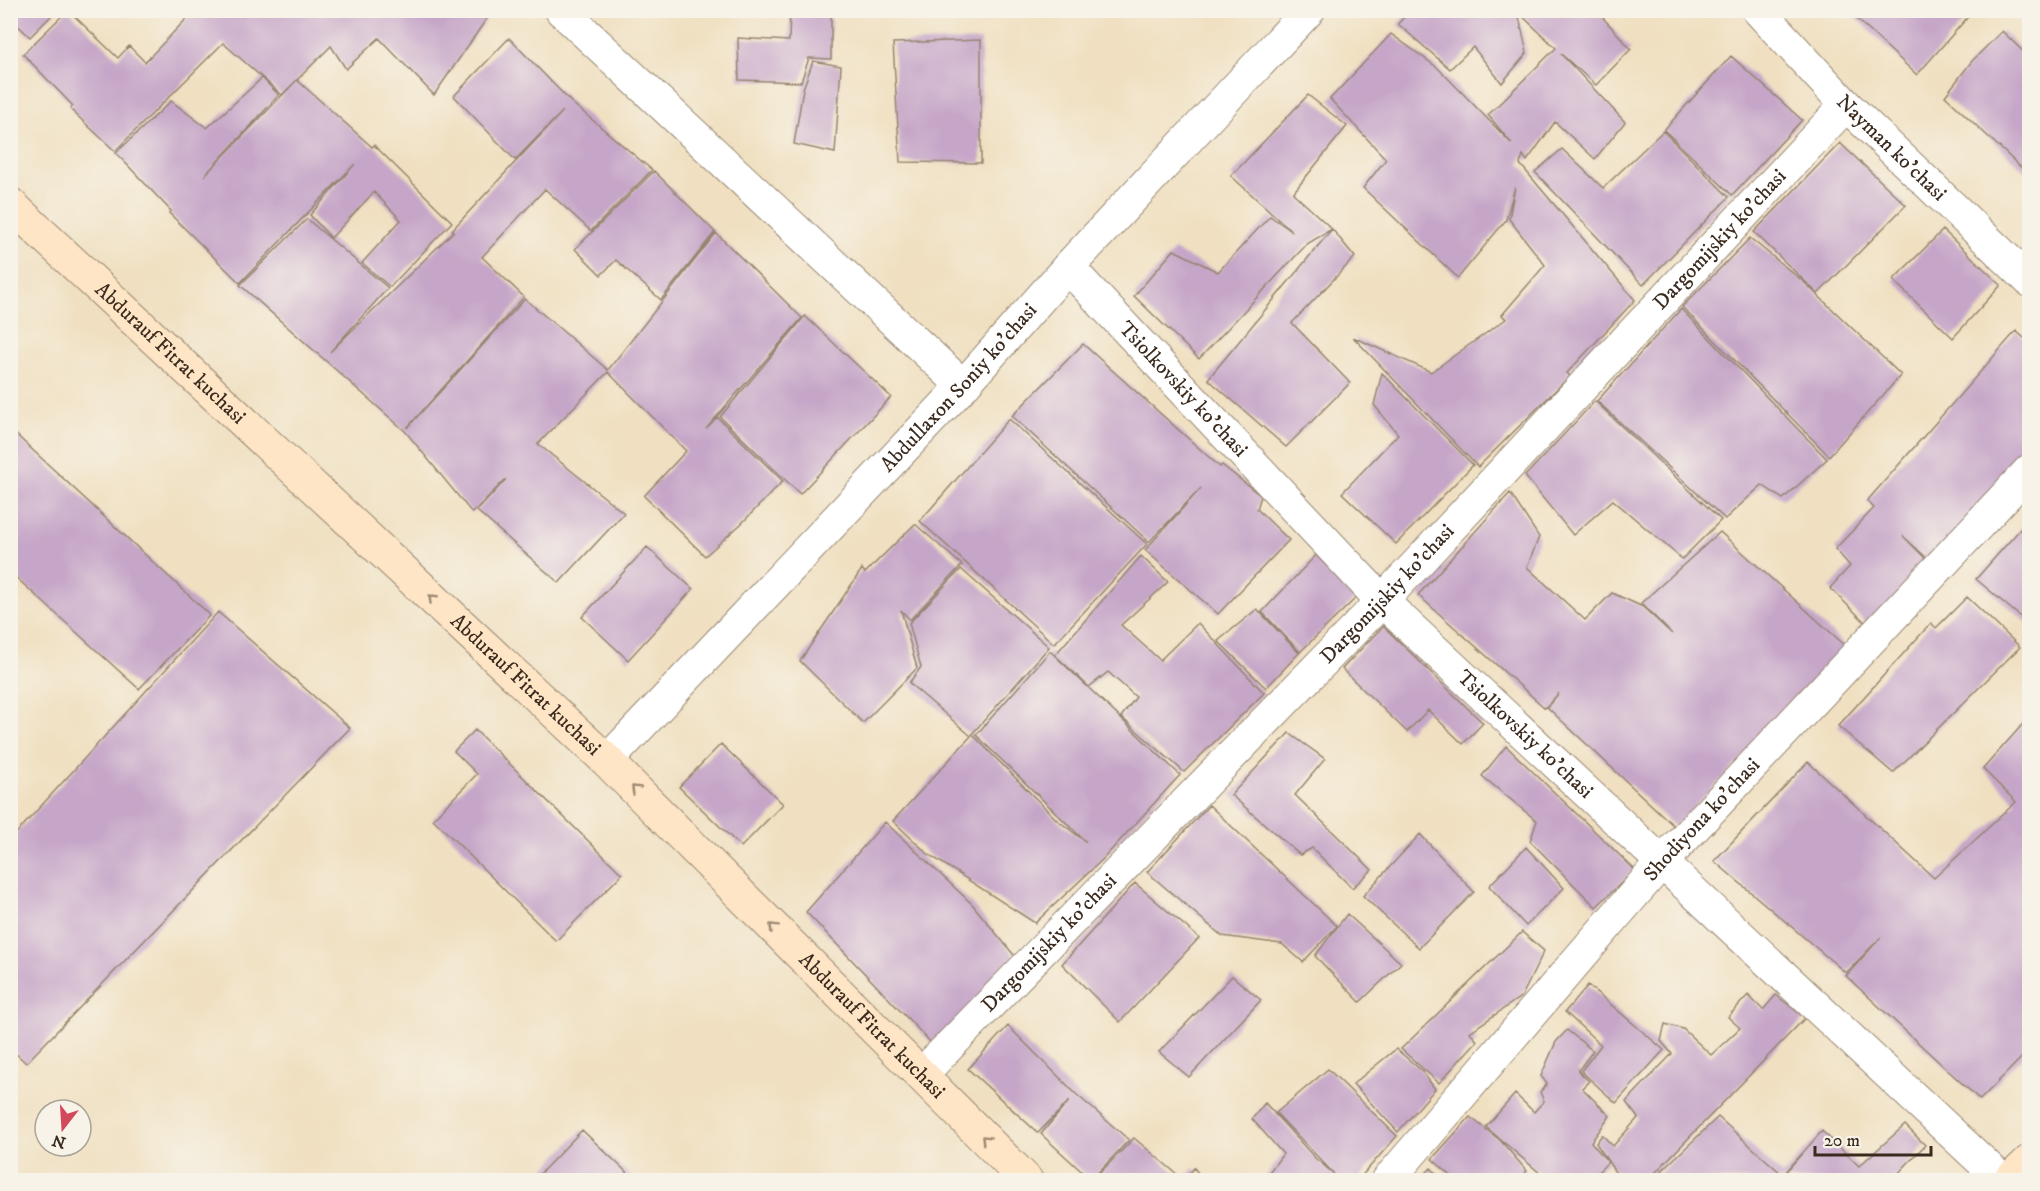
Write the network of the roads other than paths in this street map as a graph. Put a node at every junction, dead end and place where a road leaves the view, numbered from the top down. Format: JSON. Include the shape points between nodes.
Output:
{"nodes":[{"id":1,"x":561,"y":10,"type":"edge"},
{"id":2,"x":1309,"y":10,"type":"edge"},
{"id":3,"x":1758,"y":10,"type":"edge"},
{"id":4,"x":1846,"y":105,"type":"junction"},
{"id":5,"x":10,"y":204,"type":"edge"},
{"id":6,"x":1068,"y":267,"type":"junction"},
{"id":7,"x":2030,"y":281,"type":"edge"},
{"id":8,"x":963,"y":386,"type":"junction"},
{"id":9,"x":2030,"y":470,"type":"edge"},
{"id":10,"x":1382,"y":601,"type":"junction"},
{"id":11,"x":607,"y":761,"type":"junction"},
{"id":12,"x":1661,"y":863,"type":"junction"},
{"id":13,"x":921,"y":1075,"type":"junction"},
{"id":14,"x":2030,"y":1161,"type":"edge"},
{"id":15,"x":1026,"y":1180,"type":"edge"},
{"id":16,"x":1388,"y":1180,"type":"edge"},
{"id":17,"x":2002,"y":1180,"type":"edge"},
{"id":18,"x":2010,"y":1180,"type":"edge"}],
"edges":[{"from":1,"to":8,"type":"street"},
{"from":2,"to":6,"type":"street","name":"Abdullaxon Soniy ko'chasi"},
{"from":3,"to":4,"type":"street","name":"Nayman ko'chasi"},
{"from":4,"to":7,"type":"street","name":"Nayman ko'chasi"},
{"from":4,"to":10,"type":"street","name":"Dargomijskiy ko'chasi"},
{"from":11,"to":5,"type":"street","name":"Abdurauf Fitrat kuchasi","one_way":true},
{"from":6,"to":8,"type":"street","name":"Abdullaxon Soniy ko'chasi"},
{"from":6,"to":10,"type":"street","name":"Tsiolkovskiy ko'chasi"},
{"from":8,"to":11,"type":"street","name":"Abdullaxon Soniy ko'chasi"},
{"from":9,"to":12,"type":"street","name":"Shodiyona ko'chasi"},
{"from":10,"to":12,"type":"street","name":"Tsiolkovskiy ko'chasi"},
{"from":10,"to":13,"type":"street","name":"Dargomijskiy ko'chasi"},
{"from":13,"to":11,"type":"street","name":"Abdurauf Fitrat kuchasi","one_way":true},
{"from":12,"to":16,"type":"street","name":"Shodiyona ko'chasi"},
{"from":12,"to":17,"type":"street","name":"Tsiolkovskiy ko'chasi"},
{"from":15,"to":13,"type":"street","name":"Abdurauf Fitrat kuchasi","one_way":true},
{"from":14,"to":18,"type":"street"}]}
